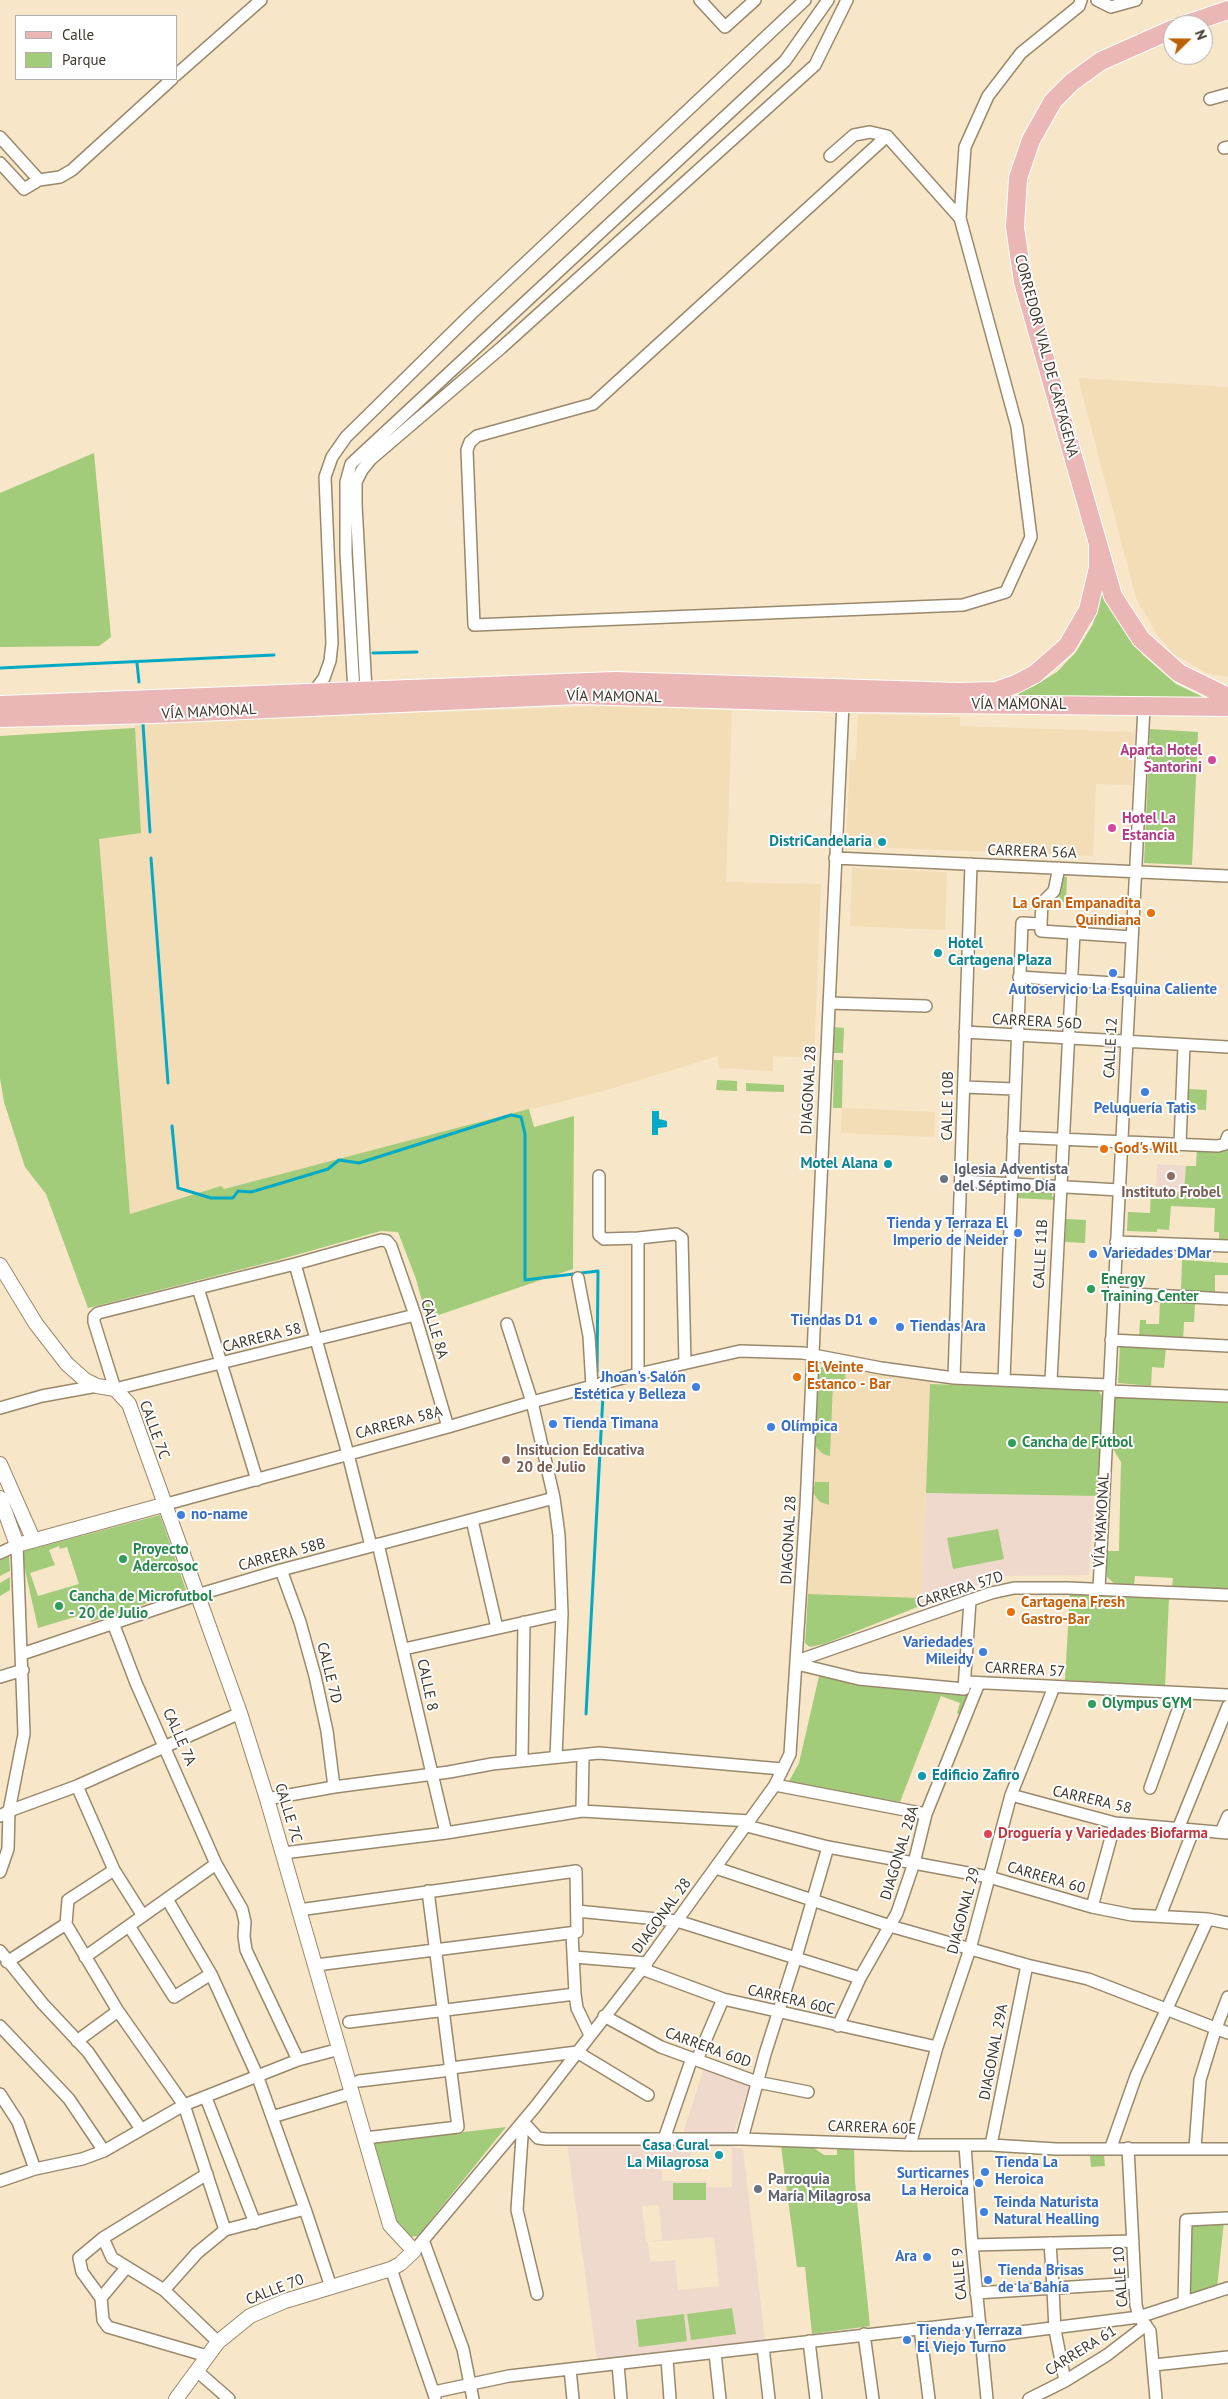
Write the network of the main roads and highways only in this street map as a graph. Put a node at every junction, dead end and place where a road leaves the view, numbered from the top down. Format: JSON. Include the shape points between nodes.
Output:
{"nodes":[{"id":1,"x":1228,"y":10,"type":"edge"},
{"id":2,"x":1213,"y":15,"type":"edge"},
{"id":3,"x":1163,"y":34,"type":"edge"},
{"id":4,"x":1098,"y":547,"type":"junction"},
{"id":5,"x":996,"y":691,"type":"joint"},
{"id":6,"x":0,"y":695,"type":"edge"},
{"id":7,"x":1228,"y":697,"type":"edge"},
{"id":8,"x":0,"y":705,"type":"edge"},
{"id":9,"x":156,"y":707,"type":"junction"},
{"id":10,"x":1228,"y":707,"type":"edge"},
{"id":11,"x":40,"y":710,"type":"junction"},
{"id":12,"x":0,"y":718,"type":"edge"},
{"id":13,"x":0,"y":728,"type":"edge"}],
"edges":[{"from":1,"to":2,"type":"main road"},
{"from":3,"to":4,"type":"main road","name":"CORREDOR VIAL DE CARTAGENA","via":[[1101,62],[1072,82],[1041,119],[1018,178],[1015,227],[1019,264]]},
{"from":4,"to":5,"type":"main road","name":"CORREDOR VIAL DE CARTAGENA","via":[[1097,575],[1088,610],[1067,646],[1035,674]]},
{"from":4,"to":7,"type":"main road","name":"CORREDOR VIAL DE CARTAGENA","via":[[1114,596],[1141,639],[1179,673]]},
{"from":5,"to":9,"type":"main road","name":"VÍA MAMONAL","via":[[614,681],[360,691]]},
{"from":6,"to":9,"type":"main road","via":[[90,691]]},
{"from":8,"to":11,"type":"main road","name":"VÍA MAMONAL"},
{"from":9,"to":10,"type":"main road","name":"VÍA MAMONAL","via":[[580,695],[843,704]]},
{"from":9,"to":11,"type":"main road","name":"VÍA MAMONAL"},
{"from":9,"to":13,"type":"main road","via":[[100,723]]},
{"from":11,"to":12,"type":"main road","name":"VÍA MAMONAL"}]}
